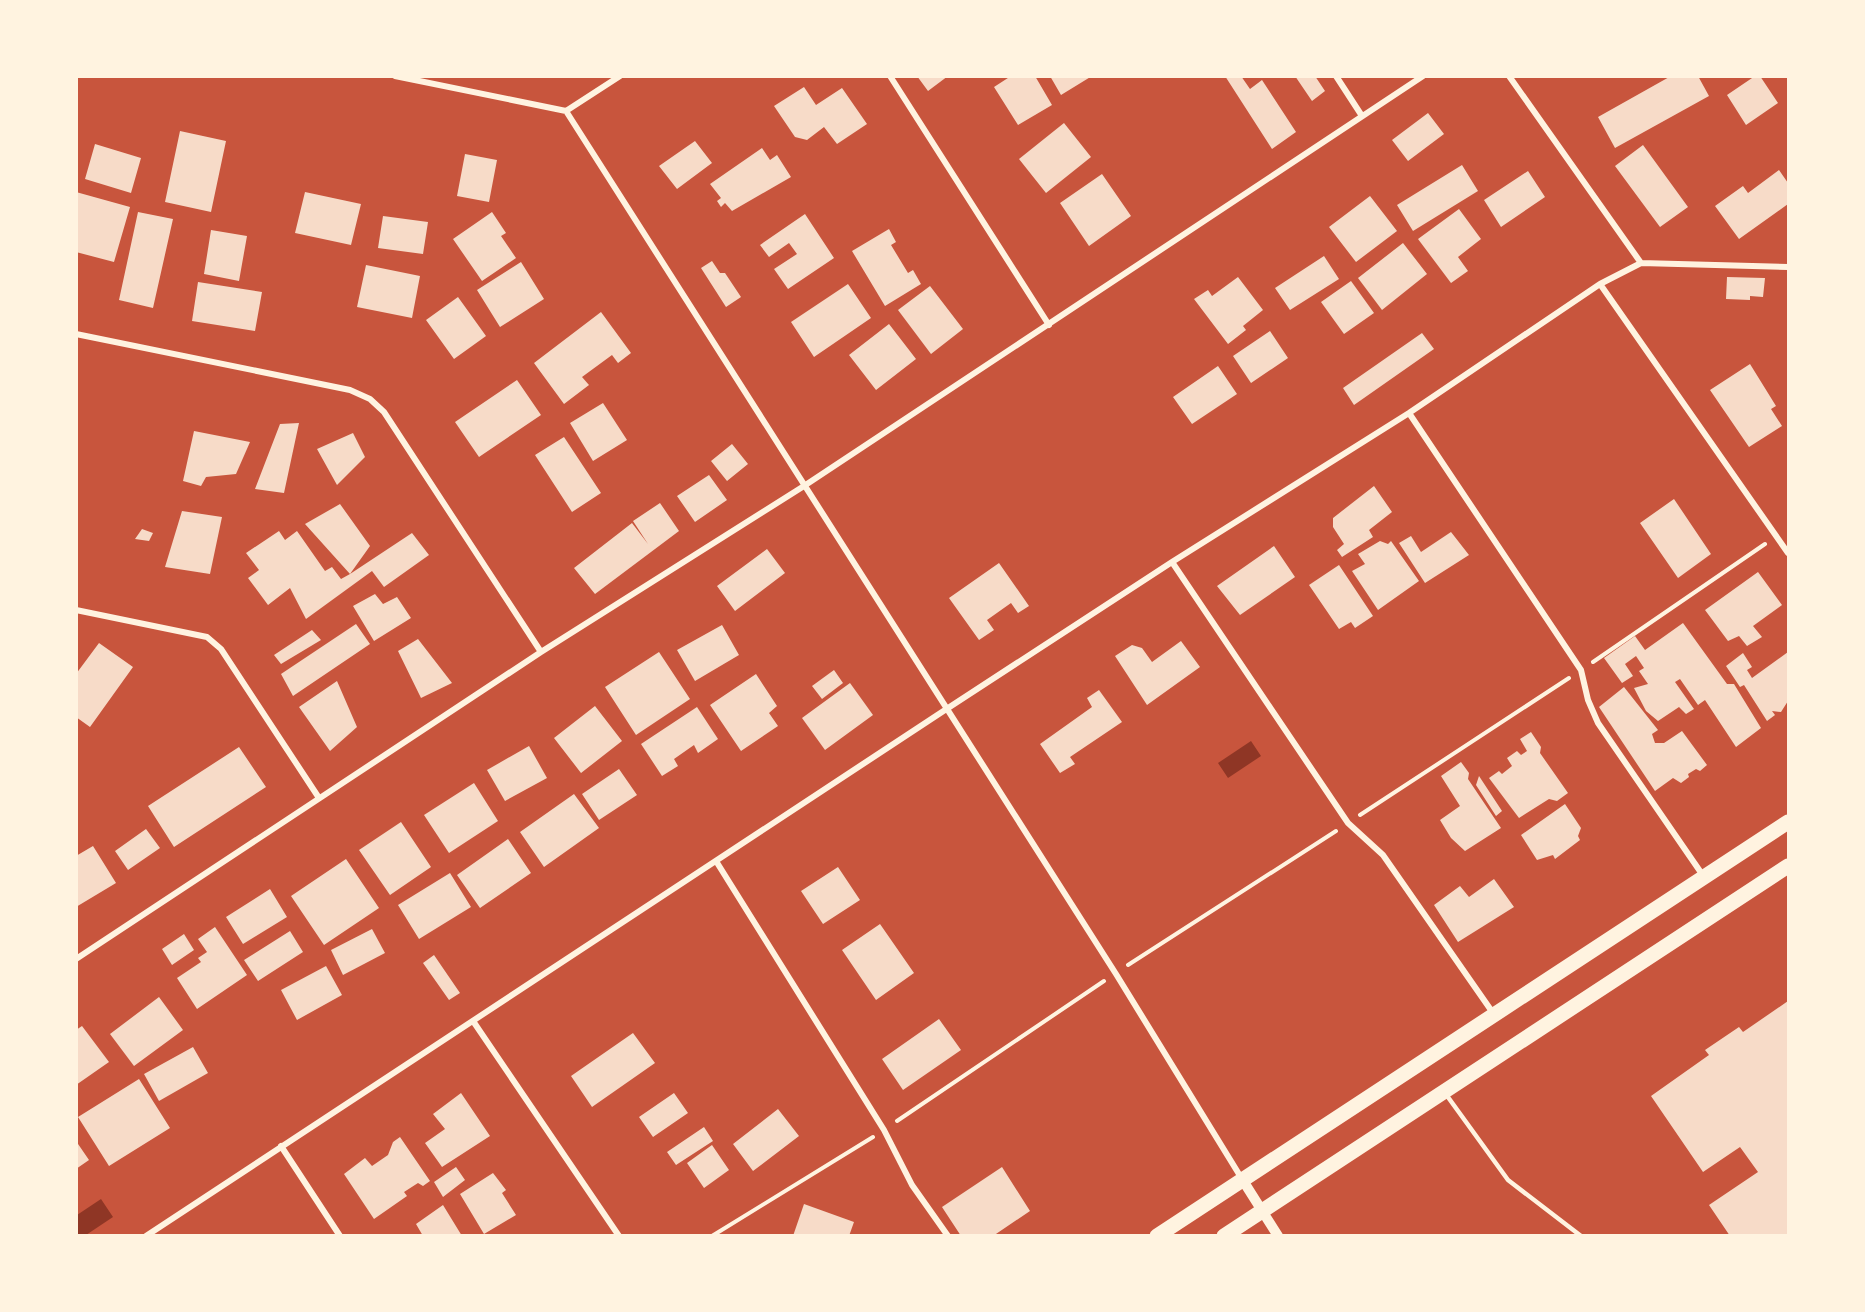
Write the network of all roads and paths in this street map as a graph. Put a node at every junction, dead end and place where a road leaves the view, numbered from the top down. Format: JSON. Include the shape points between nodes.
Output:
{"nodes":[{"id":1,"x":396,"y":76,"type":"edge"},
{"id":2,"x":620,"y":76,"type":"edge"},
{"id":3,"x":890,"y":76,"type":"edge"},
{"id":4,"x":1336,"y":76,"type":"edge"},
{"id":5,"x":1423,"y":76,"type":"edge"},
{"id":6,"x":1509,"y":76,"type":"edge"},
{"id":7,"x":566,"y":111,"type":"junction"},
{"id":8,"x":1362,"y":116,"type":"junction"},
{"id":9,"x":1641,"y":263,"type":"junction"},
{"id":10,"x":1788,"y":267,"type":"edge"},
{"id":11,"x":1600,"y":284,"type":"junction"},
{"id":12,"x":1049,"y":325,"type":"junction"},
{"id":13,"x":76,"y":334,"type":"edge"},
{"id":14,"x":1409,"y":413,"type":"junction"},
{"id":15,"x":804,"y":486,"type":"junction"},
{"id":16,"x":1778,"y":536,"type":"junction"},
{"id":17,"x":1788,"y":553,"type":"edge"},
{"id":18,"x":1172,"y":562,"type":"junction"},
{"id":19,"x":76,"y":610,"type":"edge"},
{"id":20,"x":541,"y":652,"type":"junction"},
{"id":21,"x":1581,"y":670,"type":"junction"},
{"id":22,"x":945,"y":710,"type":"junction"},
{"id":23,"x":319,"y":798,"type":"junction"},
{"id":24,"x":1788,"y":822,"type":"edge"},
{"id":25,"x":1348,"y":823,"type":"junction"},
{"id":26,"x":716,"y":861,"type":"junction"},
{"id":27,"x":1788,"y":866,"type":"edge"},
{"id":28,"x":1704,"y":877,"type":"junction"},
{"id":29,"x":76,"y":958,"type":"edge"},
{"id":30,"x":1116,"y":974,"type":"junction"},
{"id":31,"x":1494,"y":1014,"type":"junction"},
{"id":32,"x":473,"y":1020,"type":"junction"},
{"id":33,"x":1444,"y":1091,"type":"junction"},
{"id":34,"x":884,"y":1130,"type":"junction"},
{"id":35,"x":282,"y":1146,"type":"junction"},
{"id":36,"x":1242,"y":1179,"type":"junction"},
{"id":37,"x":1261,"y":1210,"type":"junction"},
{"id":38,"x":146,"y":1236,"type":"edge"},
{"id":39,"x":340,"y":1236,"type":"edge"},
{"id":40,"x":619,"y":1236,"type":"edge"},
{"id":41,"x":712,"y":1236,"type":"edge"},
{"id":42,"x":948,"y":1236,"type":"edge"},
{"id":43,"x":1157,"y":1236,"type":"edge"},
{"id":44,"x":1224,"y":1236,"type":"edge"},
{"id":45,"x":1278,"y":1236,"type":"edge"},
{"id":46,"x":1581,"y":1236,"type":"edge"}],
"edges":[{"from":1,"to":7,"type":"street"},
{"from":2,"to":7,"type":"street"},
{"from":3,"to":12,"type":"street"},
{"from":4,"to":8,"type":"street"},
{"from":5,"to":8,"type":"street"},
{"from":6,"to":9,"type":"street"},
{"from":7,"to":15,"type":"street"},
{"from":8,"to":12,"type":"street"},
{"from":9,"to":10,"type":"street"},
{"from":9,"to":11,"type":"street"},
{"from":11,"to":14,"type":"street"},
{"from":11,"to":16,"type":"street"},
{"from":12,"to":15,"type":"street"},
{"from":13,"to":20,"type":"street","via":[[350,390],[370,399],[384,412]]},
{"from":14,"to":18,"type":"street"},
{"from":14,"to":21,"type":"street"},
{"from":15,"to":20,"type":"street"},
{"from":15,"to":22,"type":"street"},
{"from":16,"to":17,"type":"street"},
{"from":16,"to":21,"type":"path"},
{"from":18,"to":22,"type":"street"},
{"from":18,"to":25,"type":"street"},
{"from":19,"to":23,"type":"street","via":[[207,637],[221,649]]},
{"from":20,"to":23,"type":"street"},
{"from":21,"to":25,"type":"path"},
{"from":21,"to":28,"type":"street","via":[[1598,723]]},
{"from":22,"to":26,"type":"street"},
{"from":22,"to":30,"type":"street"},
{"from":23,"to":29,"type":"street"},
{"from":24,"to":28,"type":"main road"},
{"from":25,"to":30,"type":"path"},
{"from":25,"to":31,"type":"street","via":[[1383,855]]},
{"from":26,"to":32,"type":"street"},
{"from":26,"to":34,"type":"street"},
{"from":27,"to":33,"type":"main road"},
{"from":28,"to":31,"type":"main road"},
{"from":30,"to":34,"type":"path"},
{"from":30,"to":36,"type":"street"},
{"from":31,"to":36,"type":"main road"},
{"from":32,"to":35,"type":"street"},
{"from":32,"to":40,"type":"street"},
{"from":33,"to":37,"type":"main road"},
{"from":33,"to":46,"type":"lane","via":[[1508,1180]]},
{"from":34,"to":41,"type":"path"},
{"from":34,"to":42,"type":"street","via":[[912,1185]]},
{"from":35,"to":38,"type":"street"},
{"from":35,"to":39,"type":"street"},
{"from":36,"to":37,"type":"street"},
{"from":36,"to":43,"type":"main road"},
{"from":37,"to":44,"type":"main road"},
{"from":37,"to":45,"type":"street"}]}
